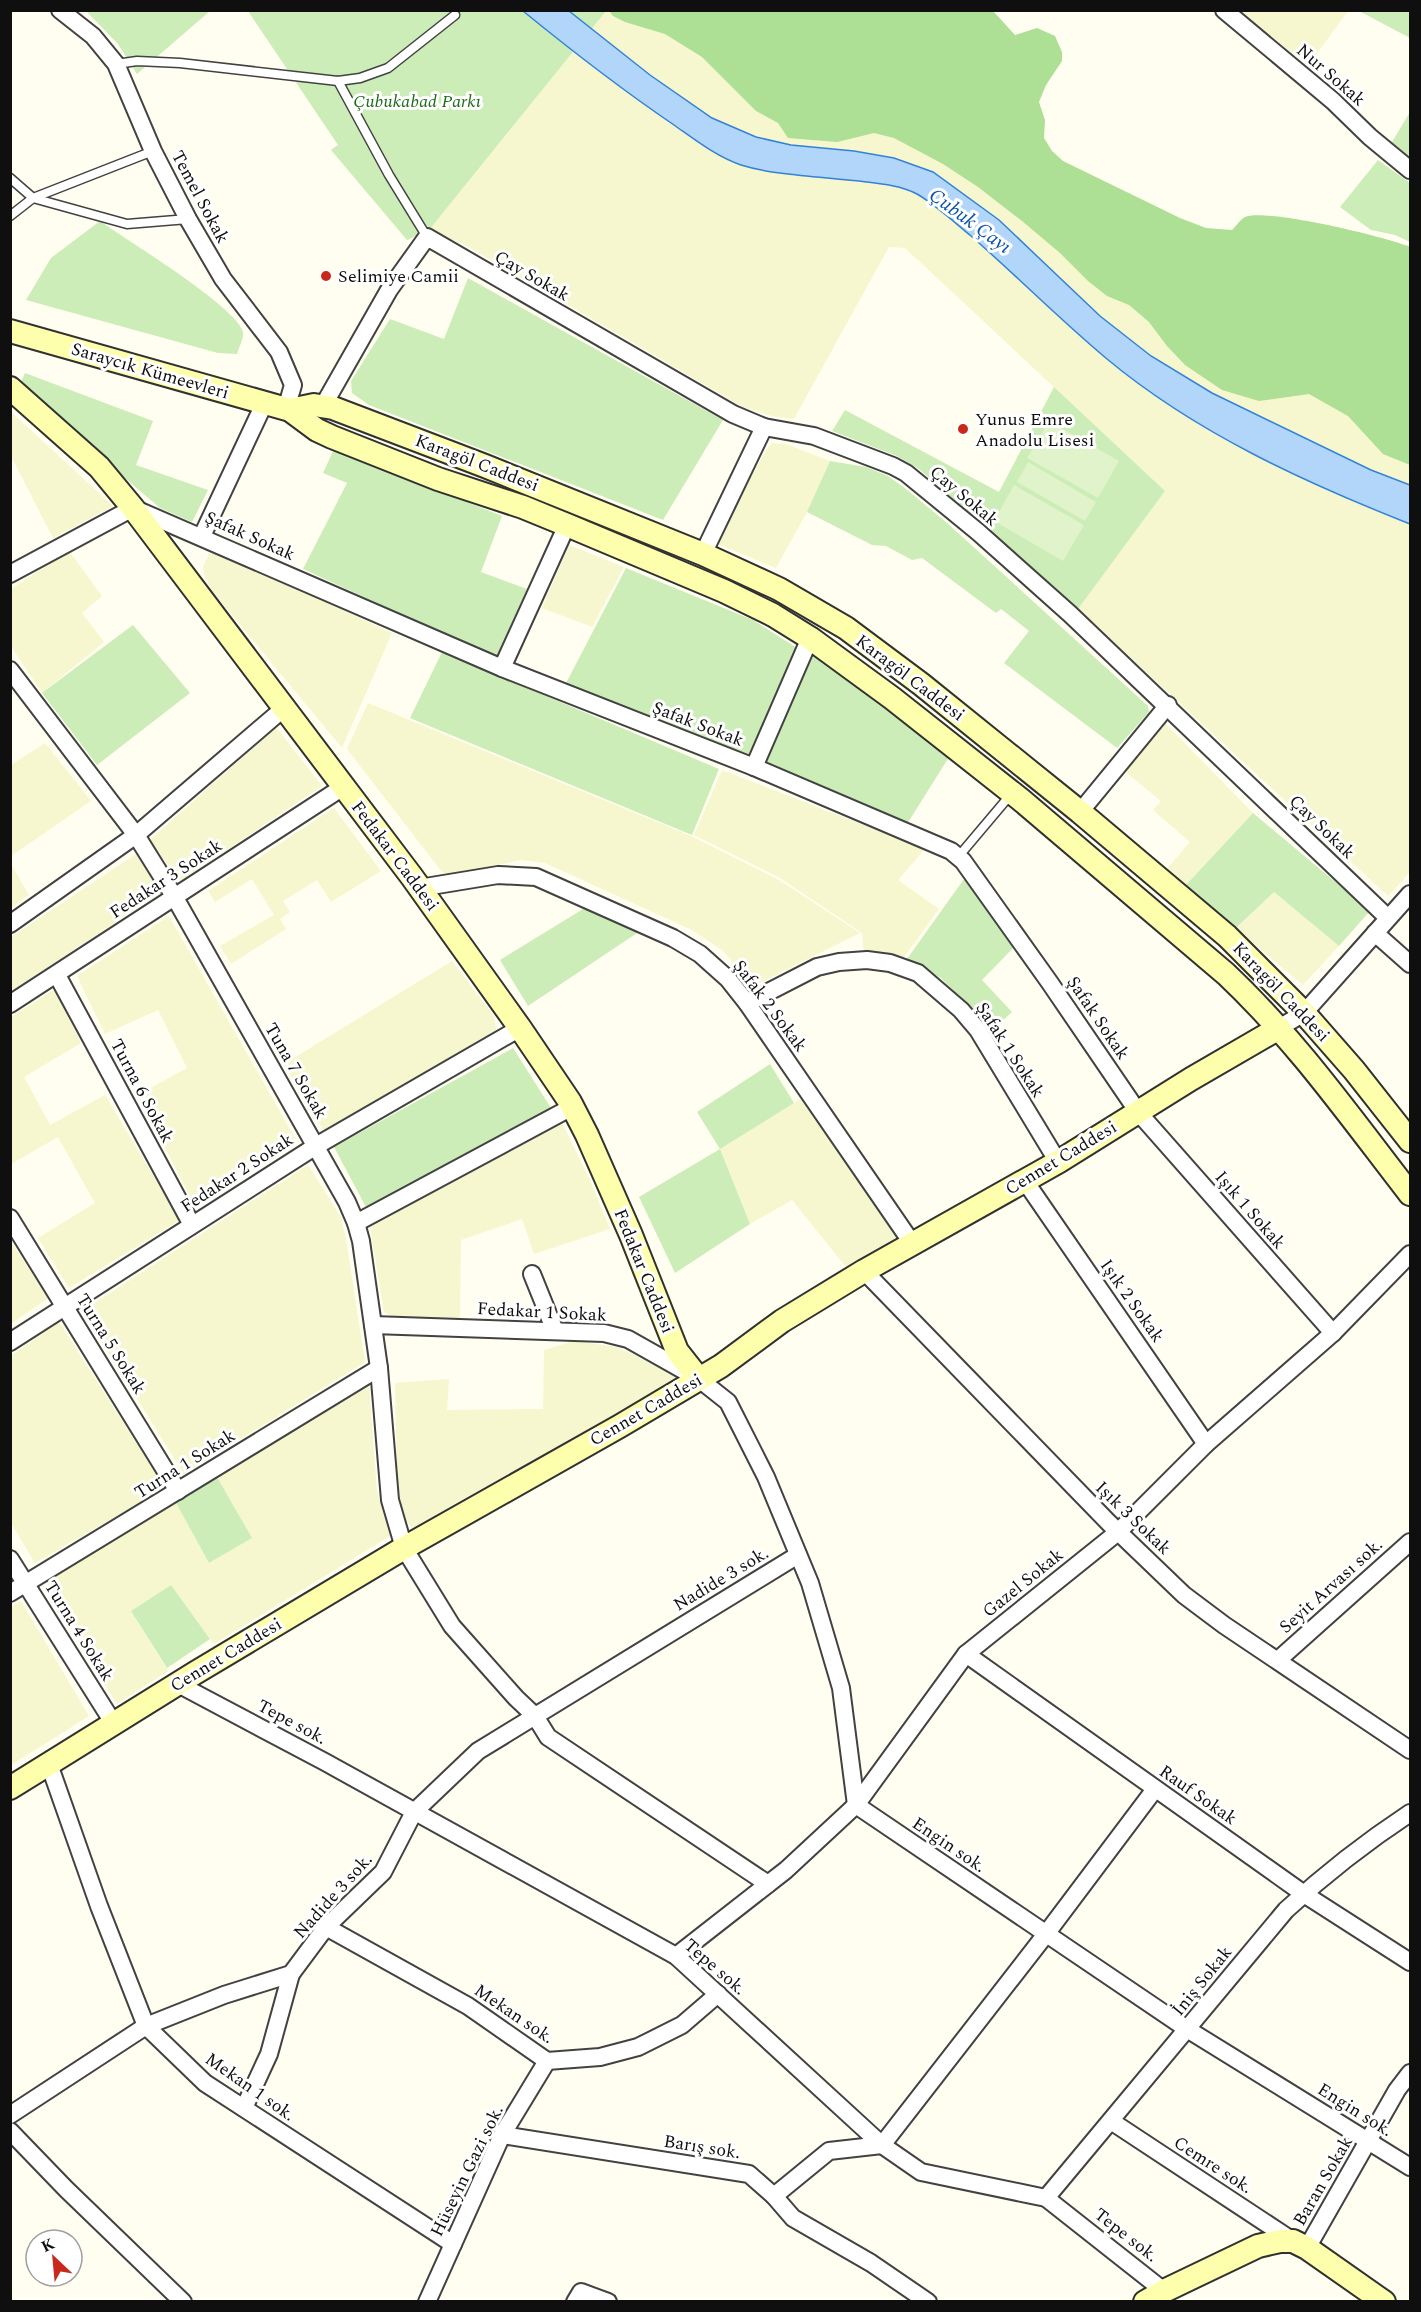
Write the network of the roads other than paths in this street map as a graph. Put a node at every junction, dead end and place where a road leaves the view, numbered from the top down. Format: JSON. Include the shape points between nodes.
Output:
{"nodes":[{"id":1,"x":60,"y":10,"type":"edge"},
{"id":2,"x":1224,"y":10,"type":"edge"},
{"id":3,"x":455,"y":15,"type":"dead end"},
{"id":4,"x":116,"y":64,"type":"junction"},
{"id":5,"x":338,"y":81,"type":"junction"},
{"id":6,"x":153,"y":151,"type":"junction"},
{"id":7,"x":1410,"y":170,"type":"edge"},
{"id":8,"x":10,"y":178,"type":"edge"},
{"id":9,"x":33,"y":198,"type":"junction"},
{"id":10,"x":10,"y":216,"type":"edge"},
{"id":11,"x":188,"y":219,"type":"junction"},
{"id":12,"x":427,"y":237,"type":"junction"},
{"id":13,"x":10,"y":331,"type":"edge"},
{"id":14,"x":10,"y":388,"type":"edge"},
{"id":15,"x":264,"y":404,"type":"junction"},
{"id":16,"x":323,"y":406,"type":"junction"},
{"id":17,"x":288,"y":410,"type":"junction"},
{"id":18,"x":764,"y":427,"type":"junction"},
{"id":19,"x":133,"y":508,"type":"junction"},
{"id":20,"x":567,"y":525,"type":"junction"},
{"id":21,"x":202,"y":536,"type":"junction"},
{"id":22,"x":703,"y":554,"type":"junction"},
{"id":23,"x":10,"y":574,"type":"edge"},
{"id":24,"x":810,"y":638,"type":"junction"},
{"id":25,"x":502,"y":668,"type":"junction"},
{"id":26,"x":10,"y":670,"type":"edge"},
{"id":27,"x":1168,"y":705,"type":"junction"},
{"id":28,"x":283,"y":709,"type":"junction"},
{"id":29,"x":754,"y":767,"type":"junction"},
{"id":30,"x":343,"y":788,"type":"junction"},
{"id":31,"x":1012,"y":794,"type":"junction"},
{"id":32,"x":1080,"y":812,"type":"junction"},
{"id":33,"x":136,"y":835,"type":"junction"},
{"id":34,"x":958,"y":857,"type":"junction"},
{"id":35,"x":420,"y":888,"type":"junction"},
{"id":36,"x":1410,"y":894,"type":"edge"},
{"id":37,"x":174,"y":896,"type":"junction"},
{"id":38,"x":1388,"y":918,"type":"junction"},
{"id":39,"x":10,"y":924,"type":"edge"},
{"id":40,"x":1374,"y":933,"type":"junction"},
{"id":41,"x":1410,"y":964,"type":"edge"},
{"id":42,"x":57,"y":975,"type":"junction"},
{"id":43,"x":747,"y":1003,"type":"junction"},
{"id":44,"x":10,"y":1004,"type":"edge"},
{"id":45,"x":1304,"y":1013,"type":"junction"},
{"id":46,"x":520,"y":1028,"type":"junction"},
{"id":47,"x":1279,"y":1028,"type":"junction"},
{"id":48,"x":572,"y":1107,"type":"junction"},
{"id":49,"x":1138,"y":1112,"type":"junction"},
{"id":50,"x":1410,"y":1141,"type":"edge"},
{"id":51,"x":316,"y":1146,"type":"junction"},
{"id":52,"x":1058,"y":1162,"type":"junction"},
{"id":53,"x":1025,"y":1181,"type":"junction"},
{"id":54,"x":1410,"y":1194,"type":"edge"},
{"id":55,"x":10,"y":1218,"type":"edge"},
{"id":56,"x":356,"y":1223,"type":"junction"},
{"id":57,"x":192,"y":1225,"type":"junction"},
{"id":58,"x":912,"y":1243,"type":"junction"},
{"id":59,"x":1410,"y":1254,"type":"edge"},
{"id":60,"x":864,"y":1272,"type":"junction"},
{"id":61,"x":532,"y":1274,"type":"dead end"},
{"id":62,"x":64,"y":1305,"type":"junction"},
{"id":63,"x":373,"y":1325,"type":"junction"},
{"id":64,"x":555,"y":1331,"type":"junction"},
{"id":65,"x":1333,"y":1333,"type":"junction"},
{"id":66,"x":10,"y":1342,"type":"edge"},
{"id":67,"x":379,"y":1368,"type":"junction"},
{"id":68,"x":699,"y":1379,"type":"junction"},
{"id":69,"x":1206,"y":1444,"type":"junction"},
{"id":70,"x":178,"y":1491,"type":"junction"},
{"id":71,"x":1118,"y":1532,"type":"junction"},
{"id":72,"x":1410,"y":1542,"type":"edge"},
{"id":73,"x":404,"y":1548,"type":"junction"},
{"id":74,"x":798,"y":1555,"type":"junction"},
{"id":75,"x":10,"y":1559,"type":"edge"},
{"id":76,"x":26,"y":1584,"type":"junction"},
{"id":77,"x":10,"y":1593,"type":"edge"},
{"id":78,"x":966,"y":1654,"type":"junction"},
{"id":79,"x":1278,"y":1660,"type":"junction"},
{"id":80,"x":178,"y":1684,"type":"junction"},
{"id":81,"x":535,"y":1716,"type":"junction"},
{"id":82,"x":114,"y":1724,"type":"junction"},
{"id":83,"x":1410,"y":1750,"type":"edge"},
{"id":84,"x":49,"y":1764,"type":"junction"},
{"id":85,"x":10,"y":1788,"type":"edge"},
{"id":86,"x":1155,"y":1789,"type":"junction"},
{"id":87,"x":856,"y":1805,"type":"junction"},
{"id":88,"x":414,"y":1812,"type":"junction"},
{"id":89,"x":1410,"y":1813,"type":"edge"},
{"id":90,"x":768,"y":1884,"type":"junction"},
{"id":91,"x":1304,"y":1894,"type":"junction"},
{"id":92,"x":326,"y":1927,"type":"junction"},
{"id":93,"x":1046,"y":1934,"type":"junction"},
{"id":94,"x":676,"y":1956,"type":"junction"},
{"id":95,"x":1410,"y":1962,"type":"edge"},
{"id":96,"x":291,"y":1974,"type":"junction"},
{"id":97,"x":718,"y":1994,"type":"junction"},
{"id":98,"x":146,"y":2026,"type":"junction"},
{"id":99,"x":1187,"y":2029,"type":"junction"},
{"id":100,"x":548,"y":2061,"type":"junction"},
{"id":101,"x":1410,"y":2073,"type":"edge"},
{"id":102,"x":244,"y":2108,"type":"junction"},
{"id":103,"x":10,"y":2115,"type":"edge"},
{"id":104,"x":1111,"y":2121,"type":"junction"},
{"id":105,"x":10,"y":2131,"type":"edge"},
{"id":106,"x":502,"y":2135,"type":"junction"},
{"id":107,"x":1368,"y":2140,"type":"junction"},
{"id":108,"x":882,"y":2145,"type":"junction"},
{"id":109,"x":1410,"y":2167,"type":"edge"},
{"id":110,"x":774,"y":2196,"type":"junction"},
{"id":111,"x":1046,"y":2198,"type":"junction"},
{"id":112,"x":453,"y":2244,"type":"junction"},
{"id":113,"x":1300,"y":2245,"type":"junction"},
{"id":114,"x":1154,"y":2296,"type":"edge"},
{"id":115,"x":578,"y":2297,"type":"edge"},
{"id":116,"x":183,"y":2301,"type":"edge"},
{"id":117,"x":427,"y":2301,"type":"edge"},
{"id":118,"x":608,"y":2301,"type":"edge"},
{"id":119,"x":928,"y":2301,"type":"edge"},
{"id":120,"x":1384,"y":2301,"type":"edge"}],
"edges":[{"from":1,"to":4,"type":"street","name":"Temel Sokak","via":[[93,36]]},
{"from":2,"to":7,"type":"street","name":"Nur Sokak"},
{"from":3,"to":5,"type":"lane","via":[[388,68]]},
{"from":4,"to":5,"type":"lane","via":[[180,63]]},
{"from":4,"to":6,"type":"street","name":"Temel Sokak"},
{"from":5,"to":12,"type":"lane"},
{"from":6,"to":9,"type":"lane"},
{"from":6,"to":11,"type":"street","name":"Temel Sokak"},
{"from":8,"to":9,"type":"lane"},
{"from":9,"to":10,"type":"lane"},
{"from":9,"to":11,"type":"lane","via":[[128,224]]},
{"from":11,"to":17,"type":"street","name":"Temel Sokak","via":[[223,279],[279,352],[293,385]]},
{"from":12,"to":16,"type":"street","via":[[389,290]]},
{"from":12,"to":18,"type":"street","name":"Çay Sokak","via":[[733,414]]},
{"from":13,"to":15,"type":"main road","name":"Saraycık Kümeevleri"},
{"from":14,"to":19,"type":"main road","name":"Fedakar Caddesi","via":[[99,467]]},
{"from":15,"to":17,"type":"main road","name":"Saraycık Kümeevleri"},
{"from":15,"to":21,"type":"street"},
{"from":16,"to":17,"type":"main road","name":"Karagöl Caddesi"},
{"from":16,"to":22,"type":"main road","name":"Karagöl Caddesi"},
{"from":17,"to":20,"type":"main road","via":[[332,437]]},
{"from":18,"to":22,"type":"street"},
{"from":18,"to":27,"type":"street","name":"Çay Sokak","via":[[814,436],[906,473],[987,540]]},
{"from":19,"to":21,"type":"street","name":"Şafak Sokak"},
{"from":19,"to":23,"type":"street"},
{"from":19,"to":28,"type":"main road","name":"Fedakar Caddesi"},
{"from":20,"to":24,"type":"main road","via":[[724,591]]},
{"from":20,"to":25,"type":"street"},
{"from":21,"to":25,"type":"street","name":"Şafak Sokak"},
{"from":22,"to":32,"type":"main road","name":"Karagöl Caddesi","via":[[779,589],[846,628]]},
{"from":24,"to":29,"type":"street"},
{"from":24,"to":31,"type":"main road"},
{"from":25,"to":29,"type":"street","name":"Şafak Sokak"},
{"from":26,"to":33,"type":"street","name":"Tuna 7 Sokak"},
{"from":27,"to":32,"type":"street"},
{"from":27,"to":38,"type":"street","name":"Çay Sokak"},
{"from":28,"to":30,"type":"main road","name":"Fedakar Caddesi"},
{"from":28,"to":33,"type":"street"},
{"from":29,"to":34,"type":"street","name":"Şafak Sokak","via":[[937,843]]},
{"from":30,"to":35,"type":"main road","name":"Fedakar Caddesi"},
{"from":30,"to":37,"type":"street","name":"Fedakar 3 Sokak"},
{"from":31,"to":34,"type":"lane"},
{"from":31,"to":47,"type":"main road","via":[[1206,956]]},
{"from":32,"to":45,"type":"main road","name":"Karagöl Caddesi","via":[[1227,936]]},
{"from":33,"to":37,"type":"street","name":"Tuna 7 Sokak"},
{"from":33,"to":39,"type":"street"},
{"from":34,"to":49,"type":"street","name":"Şafak Sokak"},
{"from":35,"to":43,"type":"street","name":"Şafak 2 Sokak","via":[[498,875],[536,877],[673,938],[700,954]]},
{"from":35,"to":46,"type":"main road","name":"Fedakar Caddesi"},
{"from":36,"to":38,"type":"street"},
{"from":37,"to":42,"type":"street","name":"Fedakar 3 Sokak"},
{"from":37,"to":51,"type":"street","name":"Tuna 7 Sokak"},
{"from":38,"to":40,"type":"street"},
{"from":40,"to":41,"type":"street"},
{"from":40,"to":45,"type":"street"},
{"from":42,"to":44,"type":"street","name":"Fedakar 3 Sokak"},
{"from":42,"to":57,"type":"street","name":"Turna 6 Sokak"},
{"from":43,"to":52,"type":"street","name":"Şafak 1 Sokak","via":[[817,967],[839,962],[890,963],[918,973],[978,1030]]},
{"from":43,"to":58,"type":"street","name":"Şafak 2 Sokak"},
{"from":45,"to":47,"type":"street"},
{"from":45,"to":50,"type":"main road","name":"Karagöl Caddesi"},
{"from":46,"to":48,"type":"main road","name":"Fedakar Caddesi"},
{"from":46,"to":51,"type":"street","name":"Fedakar 2 Sokak"},
{"from":47,"to":49,"type":"main road","name":"Cennet Caddesi"},
{"from":47,"to":54,"type":"main road"},
{"from":48,"to":56,"type":"street"},
{"from":48,"to":68,"type":"main road","name":"Fedakar Caddesi","via":[[631,1235],[677,1351]]},
{"from":49,"to":52,"type":"main road","name":"Cennet Caddesi"},
{"from":49,"to":65,"type":"street","name":"Işık 1 Sokak"},
{"from":51,"to":56,"type":"street","name":"Tuna 7 Sokak"},
{"from":51,"to":57,"type":"street","name":"Fedakar 2 Sokak"},
{"from":52,"to":53,"type":"main road","name":"Cennet Caddesi"},
{"from":53,"to":58,"type":"main road","name":"Cennet Caddesi"},
{"from":53,"to":69,"type":"street","name":"Işık 2 Sokak"},
{"from":55,"to":62,"type":"street","name":"Turna 5 Sokak"},
{"from":56,"to":63,"type":"street","name":"Tuna 7 Sokak"},
{"from":57,"to":62,"type":"street","name":"Fedakar 2 Sokak"},
{"from":58,"to":60,"type":"main road","name":"Cennet Caddesi"},
{"from":59,"to":65,"type":"street","name":"Gazel Sokak"},
{"from":60,"to":68,"type":"main road","name":"Cennet Caddesi","via":[[782,1321]]},
{"from":60,"to":71,"type":"street","name":"Işık 3 Sokak"},
{"from":61,"to":64,"type":"street"},
{"from":62,"to":66,"type":"street","name":"Fedakar 2 Sokak"},
{"from":62,"to":70,"type":"street","name":"Turna 5 Sokak"},
{"from":63,"to":64,"type":"street","name":"Fedakar 1 Sokak"},
{"from":63,"to":67,"type":"street","name":"Tuna 7 Sokak"},
{"from":64,"to":68,"type":"street","name":"Fedakar 1 Sokak","via":[[604,1333],[628,1339]]},
{"from":65,"to":69,"type":"street","name":"Gazel Sokak"},
{"from":67,"to":70,"type":"street","name":"Turna 1 Sokak"},
{"from":67,"to":73,"type":"street","name":"Tuna 7 Sokak","via":[[389,1490]]},
{"from":68,"to":73,"type":"main road","name":"Cennet Caddesi"},
{"from":68,"to":74,"type":"street","via":[[728,1402],[766,1477]]},
{"from":69,"to":71,"type":"street","name":"Gazel Sokak"},
{"from":70,"to":76,"type":"street","name":"Turna 1 Sokak"},
{"from":71,"to":78,"type":"street","name":"Gazel Sokak"},
{"from":71,"to":79,"type":"street","name":"Işık 3 Sokak","via":[[1184,1595]]},
{"from":72,"to":79,"type":"street","name":"Seyit Arvası sok."},
{"from":73,"to":80,"type":"main road","name":"Cennet Caddesi"},
{"from":73,"to":81,"type":"street","name":"Tuna 7 Sokak","via":[[453,1626]]},
{"from":74,"to":81,"type":"street","name":"Nadide 3 sok."},
{"from":74,"to":87,"type":"street","via":[[841,1688]]},
{"from":75,"to":76,"type":"street","name":"Turna 4 Sokak"},
{"from":76,"to":77,"type":"street","name":"Turna 1 Sokak"},
{"from":76,"to":82,"type":"street","name":"Turna 4 Sokak"},
{"from":78,"to":86,"type":"street","name":"Rauf Sokak"},
{"from":78,"to":87,"type":"street","name":"Gazel Sokak"},
{"from":79,"to":83,"type":"street","name":"Işık 3 Sokak"},
{"from":80,"to":82,"type":"main road","name":"Cennet Caddesi"},
{"from":80,"to":88,"type":"street","name":"Tepe sok."},
{"from":81,"to":88,"type":"street","name":"Nadide 3 sok.","via":[[478,1751]]},
{"from":81,"to":90,"type":"street","name":"Tuna 7 Sokak","via":[[548,1737]]},
{"from":82,"to":84,"type":"main road","name":"Cennet Caddesi"},
{"from":84,"to":85,"type":"main road","name":"Cennet Caddesi"},
{"from":84,"to":98,"type":"street","name":"Mekan 1 sok."},
{"from":86,"to":91,"type":"street","name":"Rauf Sokak"},
{"from":86,"to":93,"type":"street"},
{"from":87,"to":90,"type":"street","name":"Gazel Sokak"},
{"from":87,"to":93,"type":"street","name":"Engin sok."},
{"from":88,"to":92,"type":"street","name":"Nadide 3 sok.","via":[[383,1872]]},
{"from":88,"to":94,"type":"street","name":"Tepe sok."},
{"from":89,"to":91,"type":"street","name":"İniş Sokak","via":[[1369,1840]]},
{"from":90,"to":94,"type":"street","name":"Gazel Sokak"},
{"from":91,"to":95,"type":"street","name":"Rauf Sokak"},
{"from":91,"to":99,"type":"street","name":"İniş Sokak","via":[[1286,1910]]},
{"from":92,"to":96,"type":"street","name":"Nadide 3 sok."},
{"from":92,"to":100,"type":"street","name":"Mekan sok.","via":[[468,2006]]},
{"from":93,"to":99,"type":"street","name":"Engin sok."},
{"from":93,"to":108,"type":"street"},
{"from":94,"to":97,"type":"street","name":"Tepe sok."},
{"from":96,"to":98,"type":"street"},
{"from":96,"to":102,"type":"street","via":[[269,2054]]},
{"from":97,"to":100,"type":"street","name":"Mekan sok.","via":[[682,2025],[638,2047],[600,2057]]},
{"from":97,"to":108,"type":"street","name":"Tepe sok."},
{"from":98,"to":102,"type":"street","name":"Mekan 1 sok.","via":[[205,2083]]},
{"from":98,"to":103,"type":"street"},
{"from":99,"to":104,"type":"street","name":"İniş Sokak"},
{"from":99,"to":107,"type":"street","name":"Engin sok."},
{"from":100,"to":106,"type":"street","name":"Hüseyin Gazi sok."},
{"from":101,"to":107,"type":"street","name":"Baran Sokak"},
{"from":102,"to":112,"type":"street","name":"Mekan 1 sok."},
{"from":104,"to":111,"type":"street","name":"İniş Sokak"},
{"from":104,"to":113,"type":"street","name":"Cemre sok."},
{"from":105,"to":116,"type":"street"},
{"from":106,"to":110,"type":"street","name":"Barış sok.","via":[[749,2174]]},
{"from":106,"to":112,"type":"street","name":"Hüseyin Gazi sok."},
{"from":107,"to":109,"type":"street","name":"Engin sok."},
{"from":107,"to":113,"type":"street","name":"Baran Sokak"},
{"from":108,"to":110,"type":"street","via":[[829,2151]]},
{"from":108,"to":111,"type":"street","name":"Tepe sok.","via":[[921,2172]]},
{"from":110,"to":119,"type":"street","name":"Barış sok.","via":[[793,2218]]},
{"from":111,"to":114,"type":"street","name":"Tepe sok."},
{"from":112,"to":117,"type":"street","name":"Hüseyin Gazi sok."},
{"from":113,"to":114,"type":"main road","via":[[1280,2241],[1258,2246]]},
{"from":113,"to":120,"type":"main road"},
{"from":115,"to":118,"type":"street"}]}
